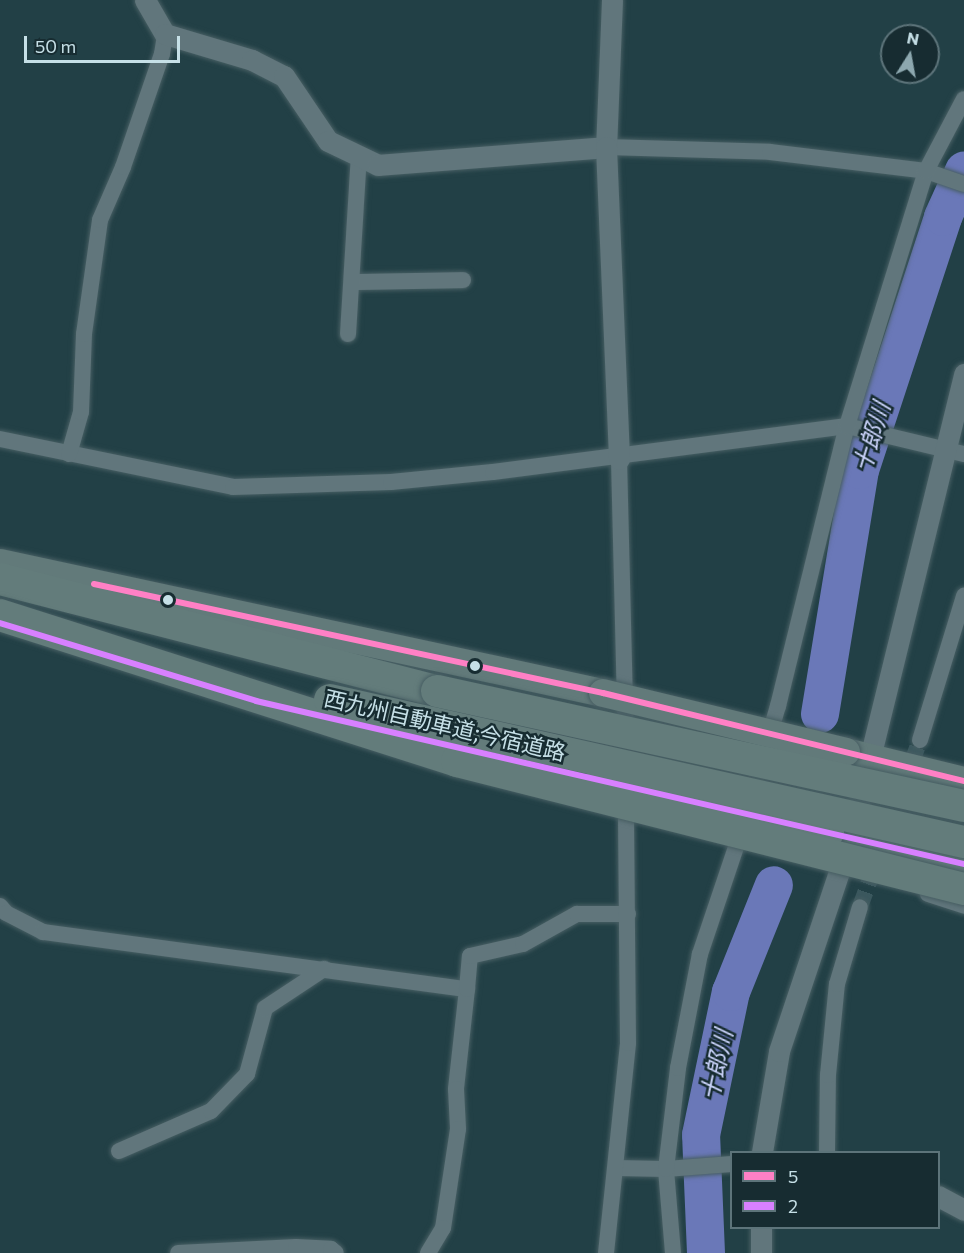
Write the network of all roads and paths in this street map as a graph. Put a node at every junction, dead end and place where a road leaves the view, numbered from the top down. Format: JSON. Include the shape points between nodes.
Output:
{"nodes":[{"id":1,"x":145,"y":0,"type":"edge"},
{"id":2,"x":612,"y":0,"type":"edge"},
{"id":3,"x":165,"y":34,"type":"junction"},
{"id":4,"x":964,"y":99,"type":"edge"},
{"id":5,"x":606,"y":147,"type":"junction"},
{"id":6,"x":359,"y":156,"type":"junction"},
{"id":7,"x":926,"y":171,"type":"junction"},
{"id":8,"x":964,"y":184,"type":"edge"},
{"id":9,"x":463,"y":280,"type":"dead end"},
{"id":10,"x":352,"y":282,"type":"junction"},
{"id":11,"x":348,"y":334,"type":"dead end"},
{"id":12,"x":964,"y":374,"type":"edge"},
{"id":13,"x":850,"y":427,"type":"junction"},
{"id":14,"x":0,"y":439,"type":"edge"},
{"id":15,"x":955,"y":452,"type":"edge"},
{"id":16,"x":69,"y":454,"type":"junction"},
{"id":17,"x":619,"y":459,"type":"junction"},
{"id":18,"x":0,"y":563,"type":"edge"},
{"id":19,"x":0,"y":579,"type":"edge"},
{"id":20,"x":964,"y":596,"type":"edge"},
{"id":21,"x":0,"y":614,"type":"edge"},
{"id":22,"x":0,"y":623,"type":"edge"},
{"id":23,"x":920,"y":740,"type":"tunnel mouth"},
{"id":24,"x":858,"y":755,"type":"junction"},
{"id":25,"x":964,"y":781,"type":"edge"},
{"id":26,"x":964,"y":806,"type":"edge"},
{"id":27,"x":840,"y":836,"type":"junction"},
{"id":28,"x":964,"y":842,"type":"edge"},
{"id":29,"x":964,"y":864,"type":"edge"},
{"id":30,"x":964,"y":890,"type":"edge"},
{"id":31,"x":0,"y":906,"type":"edge"},
{"id":32,"x":964,"y":906,"type":"edge"},
{"id":33,"x":860,"y":907,"type":"tunnel mouth"},
{"id":34,"x":628,"y":914,"type":"junction"},
{"id":35,"x":324,"y":969,"type":"junction"},
{"id":36,"x":467,"y":989,"type":"junction"},
{"id":37,"x":119,"y":1151,"type":"dead end"},
{"id":38,"x":762,"y":1151,"type":"edge"},
{"id":39,"x":827,"y":1151,"type":"edge"},
{"id":40,"x":730,"y":1164,"type":"edge"},
{"id":41,"x":616,"y":1168,"type":"junction"},
{"id":42,"x":666,"y":1169,"type":"junction"},
{"id":43,"x":940,"y":1197,"type":"edge"},
{"id":44,"x":964,"y":1210,"type":"edge"},
{"id":45,"x":761,"y":1229,"type":"edge"},
{"id":46,"x":178,"y":1253,"type":"edge"},
{"id":47,"x":336,"y":1253,"type":"edge"},
{"id":48,"x":428,"y":1253,"type":"edge"},
{"id":49,"x":606,"y":1253,"type":"edge"},
{"id":50,"x":673,"y":1253,"type":"edge"},
{"id":51,"x":761,"y":1253,"type":"edge"}],
"edges":[{"from":1,"to":3,"type":"street"},
{"from":2,"to":5,"type":"street"},
{"from":3,"to":6,"type":"street","via":[[252,60],[284,76],[328,141]]},
{"from":3,"to":16,"type":"street","via":[[151,88],[100,220],[84,334],[81,412]]},
{"from":4,"to":7,"type":"street"},
{"from":5,"to":6,"type":"street","via":[[378,165]]},
{"from":5,"to":7,"type":"street","via":[[770,152]]},
{"from":5,"to":17,"type":"street"},
{"from":6,"to":10,"type":"street"},
{"from":7,"to":8,"type":"street"},
{"from":7,"to":13,"type":"street"},
{"from":9,"to":10,"type":"street"},
{"from":10,"to":11,"type":"street"},
{"from":12,"to":15,"type":"street"},
{"from":13,"to":15,"type":"street"},
{"from":13,"to":17,"type":"street"},
{"from":13,"to":42,"type":"street","via":[[778,706],[700,954],[678,1068]]},
{"from":14,"to":16,"type":"street"},
{"from":15,"to":24,"type":"street"},
{"from":16,"to":17,"type":"street","via":[[233,487],[391,482]]},
{"from":17,"to":34,"type":"street","via":[[626,653]]},
{"from":18,"to":24,"type":"highway","bridge":true,"via":[[603,693]]},
{"from":19,"to":26,"type":"highway","name":"西九州自動車道;今宿道路","bridge":true,"via":[[437,692]]},
{"from":20,"to":23,"type":"street"},
{"from":21,"to":28,"type":"highway","name":"西九州自動車道;今宿道路","bridge":true,"via":[[354,706]]},
{"from":21,"to":30,"type":"highway","bridge":true,"via":[[457,761]]},
{"from":22,"to":27,"type":"highway","bridge":true,"via":[[256,701]]},
{"from":24,"to":25,"type":"highway"},
{"from":24,"to":27,"type":"street"},
{"from":27,"to":29,"type":"highway"},
{"from":27,"to":32,"type":"street","via":[[931,896]]},
{"from":27,"to":38,"type":"street","via":[[778,1051]]},
{"from":31,"to":35,"type":"street","via":[[43,932]]},
{"from":33,"to":39,"type":"street","via":[[837,984],[828,1075]]},
{"from":34,"to":36,"type":"street","via":[[577,914],[523,944],[470,957]]},
{"from":34,"to":41,"type":"street","via":[[628,1043]]},
{"from":35,"to":36,"type":"street"},
{"from":35,"to":37,"type":"street","via":[[265,1008],[247,1074],[210,1111]]},
{"from":36,"to":48,"type":"street","via":[[456,1089],[458,1129],[443,1228]]},
{"from":40,"to":42,"type":"street"},
{"from":41,"to":42,"type":"street"},
{"from":41,"to":49,"type":"street"},
{"from":42,"to":50,"type":"street"},
{"from":43,"to":44,"type":"street"},
{"from":45,"to":51,"type":"street"},
{"from":46,"to":47,"type":"street","via":[[296,1247],[331,1249]]}]}
